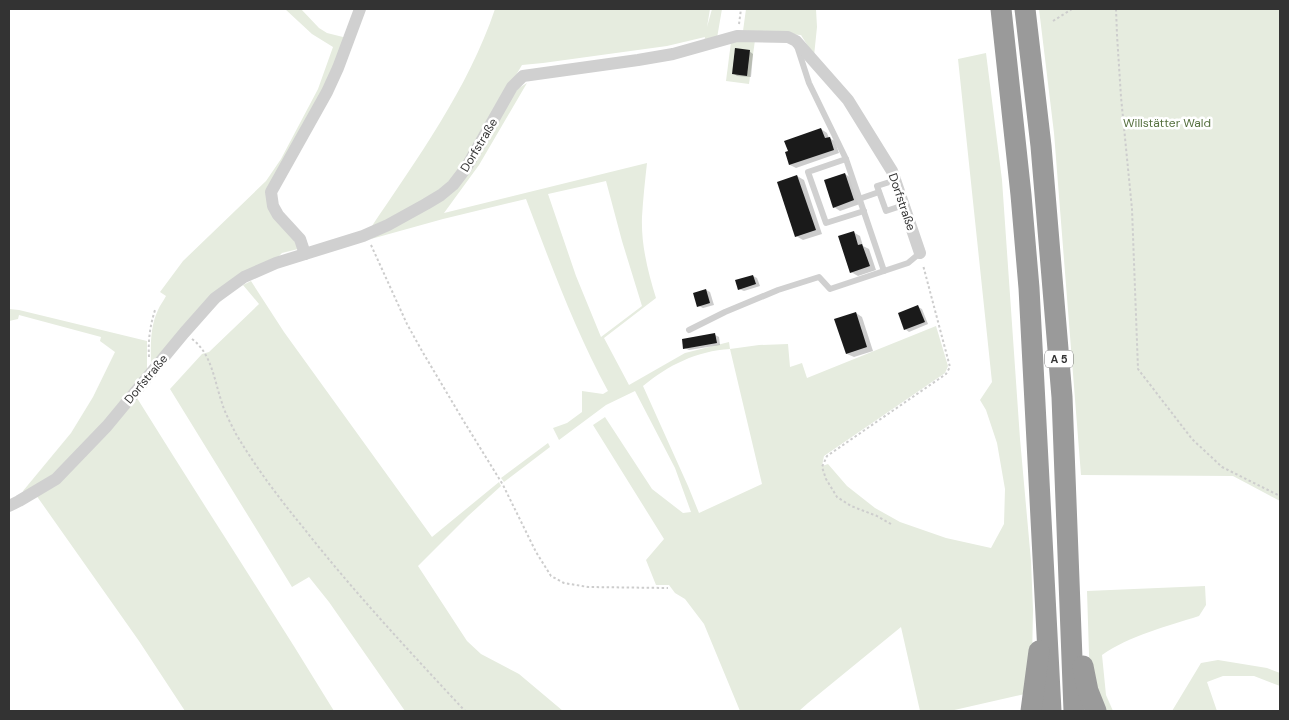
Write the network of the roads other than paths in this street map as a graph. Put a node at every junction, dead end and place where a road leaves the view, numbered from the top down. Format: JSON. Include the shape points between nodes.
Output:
{"nodes":[{"id":1,"x":360,"y":9,"type":"edge"},
{"id":2,"x":1001,"y":9,"type":"edge"},
{"id":3,"x":1025,"y":9,"type":"edge"},
{"id":4,"x":796,"y":40,"type":"junction"},
{"id":5,"x":846,"y":159,"type":"junction"},
{"id":6,"x":896,"y":180,"type":"junction"},
{"id":7,"x":879,"y":192,"type":"junction"},
{"id":8,"x":860,"y":198,"type":"junction"},
{"id":9,"x":904,"y":205,"type":"junction"},
{"id":10,"x":864,"y":211,"type":"junction"},
{"id":11,"x":920,"y":252,"type":"joint"},
{"id":12,"x":305,"y":254,"type":"junction"},
{"id":13,"x":884,"y":271,"type":"junction"},
{"id":14,"x":689,"y":330,"type":"dead end"},
{"id":15,"x":9,"y":506,"type":"edge"},
{"id":16,"x":1070,"y":585,"type":"junction"},
{"id":17,"x":1046,"y":598,"type":"junction"},
{"id":18,"x":1031,"y":711,"type":"edge"},
{"id":19,"x":1051,"y":711,"type":"edge"},
{"id":20,"x":1074,"y":711,"type":"edge"},
{"id":21,"x":1096,"y":711,"type":"edge"}],
"edges":[{"from":1,"to":12,"type":"street","via":[[338,68],[272,192],[273,206],[300,239]]},
{"from":2,"to":17,"type":"highway","number":"A 5","via":[[1022,195]]},
{"from":3,"to":16,"type":"highway","number":"A 5","via":[[1041,146],[1060,378]]},
{"from":4,"to":5,"type":"lane","via":[[809,83]]},
{"from":4,"to":6,"type":"street","name":"Dorfstraße","via":[[848,100]]},
{"from":4,"to":12,"type":"street","name":"Dorfstraße","via":[[788,36],[737,36],[673,54],[523,76],[512,87],[466,168],[441,195],[363,236]]},
{"from":5,"to":8,"type":"lane"},
{"from":5,"to":10,"type":"lane","via":[[808,172],[826,224]]},
{"from":6,"to":7,"type":"lane","via":[[877,186]]},
{"from":6,"to":9,"type":"street","name":"Dorfstraße"},
{"from":7,"to":8,"type":"lane"},
{"from":7,"to":9,"type":"lane","via":[[886,211]]},
{"from":8,"to":10,"type":"lane"},
{"from":9,"to":11,"type":"street","name":"Dorfstraße"},
{"from":10,"to":13,"type":"lane"},
{"from":11,"to":13,"type":"lane","via":[[908,262]]},
{"from":12,"to":15,"type":"street","name":"Dorfstraße","via":[[244,277],[215,298],[107,426],[56,479]]},
{"from":13,"to":14,"type":"lane","via":[[830,289],[819,277],[778,290]]},
{"from":16,"to":20,"type":"highway","number":"A 5"},
{"from":16,"to":21,"type":"highway","via":[[1082,664]]},
{"from":17,"to":18,"type":"highway"},
{"from":17,"to":19,"type":"highway","number":"A 5"}]}
